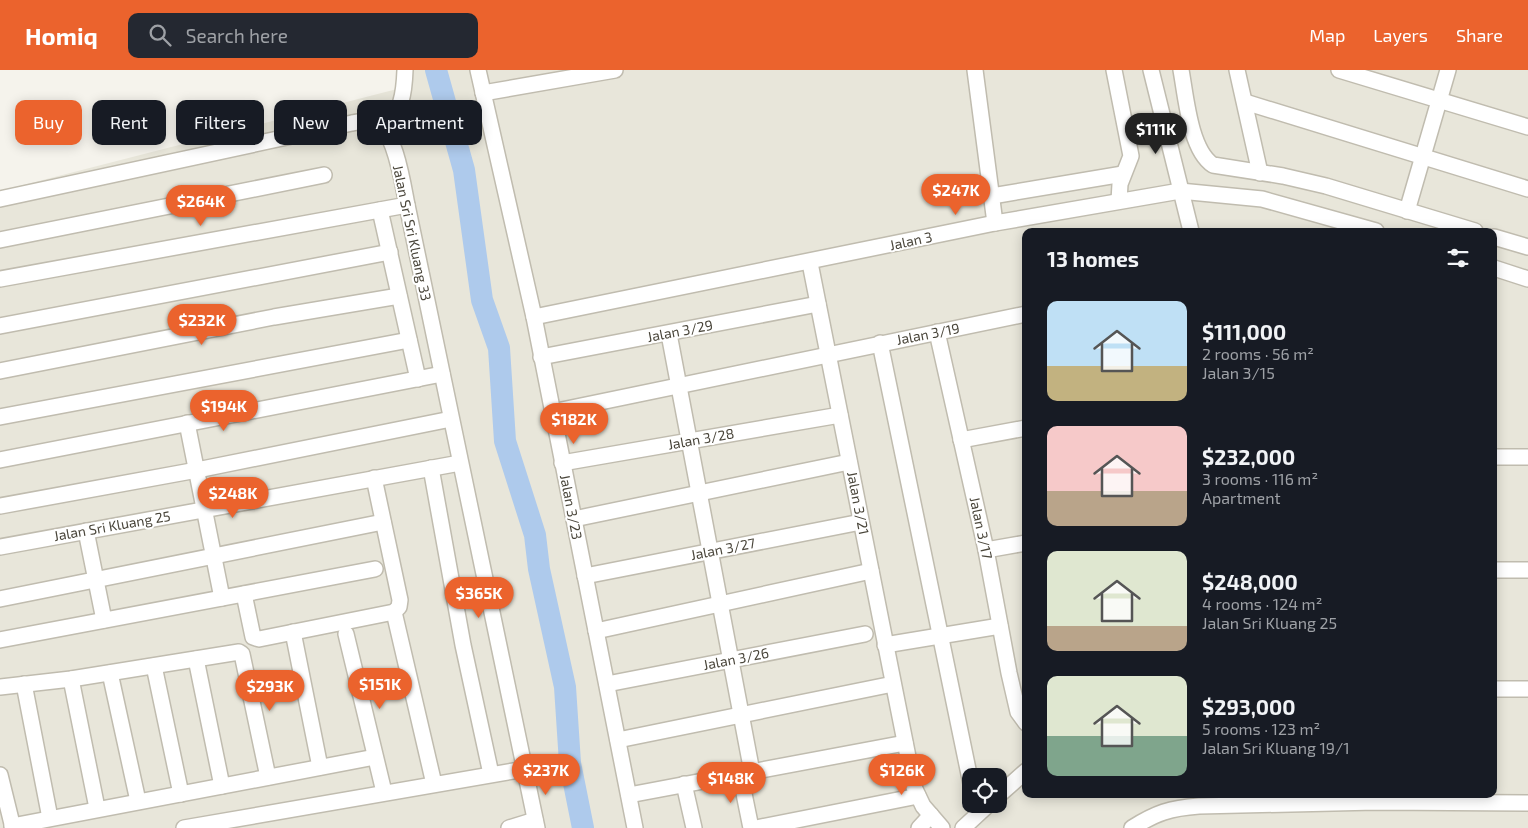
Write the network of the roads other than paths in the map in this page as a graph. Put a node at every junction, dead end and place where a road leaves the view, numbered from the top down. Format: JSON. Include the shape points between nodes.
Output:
{"nodes":[{"id":1,"x":405,"y":70,"type":"edge"},
{"id":2,"x":478,"y":70,"type":"edge"},
{"id":3,"x":615,"y":70,"type":"edge"},
{"id":4,"x":975,"y":70,"type":"edge"},
{"id":5,"x":1114,"y":70,"type":"edge"},
{"id":6,"x":1150,"y":70,"type":"edge"},
{"id":7,"x":1181,"y":70,"type":"edge"},
{"id":8,"x":1237,"y":70,"type":"edge"},
{"id":9,"x":1338,"y":70,"type":"edge"},
{"id":10,"x":1448,"y":70,"type":"edge"},
{"id":11,"x":483,"y":93,"type":"junction"},
{"id":12,"x":403,"y":100,"type":"edge"},
{"id":13,"x":1439,"y":100,"type":"junction"},
{"id":14,"x":1244,"y":102,"type":"junction"},
{"id":15,"x":357,"y":122,"type":"edge"},
{"id":16,"x":1528,"y":127,"type":"edge"},
{"id":17,"x":393,"y":145,"type":"edge"},
{"id":18,"x":1423,"y":157,"type":"junction"},
{"id":19,"x":1260,"y":173,"type":"junction"},
{"id":20,"x":1123,"y":174,"type":"junction"},
{"id":21,"x":324,"y":175,"type":"dead end"},
{"id":22,"x":1528,"y":189,"type":"edge"},
{"id":23,"x":1180,"y":191,"type":"junction"},
{"id":24,"x":992,"y":196,"type":"junction"},
{"id":25,"x":0,"y":199,"type":"edge"},
{"id":26,"x":1119,"y":201,"type":"junction"},
{"id":27,"x":408,"y":205,"type":"junction"},
{"id":28,"x":380,"y":210,"type":"junction"},
{"id":29,"x":1407,"y":211,"type":"junction"},
{"id":30,"x":996,"y":223,"type":"junction"},
{"id":31,"x":1345,"y":226,"type":"edge"},
{"id":32,"x":1189,"y":228,"type":"edge"},
{"id":33,"x":1357,"y":228,"type":"edge"},
{"id":34,"x":1465,"y":228,"type":"edge"},
{"id":35,"x":1497,"y":238,"type":"edge"},
{"id":36,"x":0,"y":240,"type":"edge"},
{"id":37,"x":1528,"y":247,"type":"edge"},
{"id":38,"x":390,"y":252,"type":"junction"},
{"id":39,"x":810,"y":262,"type":"junction"},
{"id":40,"x":1497,"y":269,"type":"edge"},
{"id":41,"x":0,"y":279,"type":"edge"},
{"id":42,"x":1528,"y":279,"type":"edge"},
{"id":43,"x":399,"y":296,"type":"junction"},
{"id":44,"x":818,"y":304,"type":"junction"},
{"id":45,"x":1022,"y":315,"type":"edge"},
{"id":46,"x":534,"y":317,"type":"junction"},
{"id":47,"x":0,"y":326,"type":"edge"},
{"id":48,"x":937,"y":332,"type":"junction"},
{"id":49,"x":670,"y":334,"type":"junction"},
{"id":50,"x":409,"y":340,"type":"junction"},
{"id":51,"x":880,"y":344,"type":"junction"},
{"id":52,"x":830,"y":354,"type":"junction"},
{"id":53,"x":541,"y":357,"type":"junction"},
{"id":54,"x":0,"y":371,"type":"edge"},
{"id":55,"x":442,"y":374,"type":"junction"},
{"id":56,"x":418,"y":379,"type":"junction"},
{"id":57,"x":679,"y":384,"type":"junction"},
{"id":58,"x":552,"y":412,"type":"junction"},
{"id":59,"x":840,"y":415,"type":"junction"},
{"id":60,"x":0,"y":417,"type":"edge"},
{"id":61,"x":451,"y":419,"type":"junction"},
{"id":62,"x":187,"y":423,"type":"junction"},
{"id":63,"x":1022,"y":429,"type":"edge"},
{"id":64,"x":961,"y":440,"type":"junction"},
{"id":65,"x":690,"y":441,"type":"junction"},
{"id":66,"x":1528,"y":457,"type":"edge"},
{"id":67,"x":1497,"y":458,"type":"edge"},
{"id":68,"x":0,"y":460,"type":"edge"},
{"id":69,"x":849,"y":462,"type":"junction"},
{"id":70,"x":460,"y":463,"type":"junction"},
{"id":71,"x":562,"y":463,"type":"junction"},
{"id":72,"x":432,"y":468,"type":"junction"},
{"id":73,"x":197,"y":470,"type":"junction"},
{"id":74,"x":374,"y":478,"type":"junction"},
{"id":75,"x":699,"y":494,"type":"junction"},
{"id":76,"x":0,"y":506,"type":"edge"},
{"id":77,"x":204,"y":509,"type":"junction"},
{"id":78,"x":574,"y":520,"type":"junction"},
{"id":79,"x":383,"y":522,"type":"junction"},
{"id":80,"x":861,"y":522,"type":"junction"},
{"id":81,"x":86,"y":531,"type":"junction"},
{"id":82,"x":1022,"y":544,"type":"edge"},
{"id":83,"x":0,"y":547,"type":"edge"},
{"id":84,"x":986,"y":550,"type":"junction"},
{"id":85,"x":710,"y":551,"type":"junction"},
{"id":86,"x":213,"y":555,"type":"junction"},
{"id":87,"x":375,"y":569,"type":"dead end"},
{"id":88,"x":1497,"y":570,"type":"edge"},
{"id":89,"x":1528,"y":570,"type":"edge"},
{"id":90,"x":871,"y":571,"type":"junction"},
{"id":91,"x":585,"y":576,"type":"junction"},
{"id":92,"x":96,"y":579,"type":"junction"},
{"id":93,"x":244,"y":594,"type":"junction"},
{"id":94,"x":222,"y":598,"type":"junction"},
{"id":95,"x":0,"y":599,"type":"edge"},
{"id":96,"x":720,"y":604,"type":"junction"},
{"id":97,"x":394,"y":612,"type":"junction"},
{"id":98,"x":104,"y":620,"type":"junction"},
{"id":99,"x":1000,"y":626,"type":"junction"},
{"id":100,"x":596,"y":631,"type":"junction"},
{"id":101,"x":293,"y":632,"type":"junction"},
{"id":102,"x":346,"y":634,"type":"dead end"},
{"id":103,"x":865,"y":634,"type":"dead end"},
{"id":104,"x":940,"y":634,"type":"junction"},
{"id":105,"x":0,"y":640,"type":"edge"},
{"id":106,"x":885,"y":645,"type":"junction"},
{"id":107,"x":196,"y":659,"type":"junction"},
{"id":108,"x":731,"y":660,"type":"junction"},
{"id":109,"x":154,"y":666,"type":"junction"},
{"id":110,"x":110,"y":673,"type":"junction"},
{"id":111,"x":71,"y":679,"type":"junction"},
{"id":112,"x":24,"y":684,"type":"junction"},
{"id":113,"x":607,"y":684,"type":"junction"},
{"id":114,"x":894,"y":684,"type":"junction"},
{"id":115,"x":0,"y":687,"type":"edge"},
{"id":116,"x":1497,"y":689,"type":"edge"},
{"id":117,"x":1528,"y":689,"type":"edge"},
{"id":118,"x":742,"y":716,"type":"junction"},
{"id":119,"x":1022,"y":718,"type":"edge"},
{"id":120,"x":618,"y":740,"type":"junction"},
{"id":121,"x":905,"y":743,"type":"junction"},
{"id":122,"x":375,"y":757,"type":"junction"},
{"id":123,"x":320,"y":768,"type":"junction"},
{"id":124,"x":968,"y":768,"type":"edge"},
{"id":125,"x":526,"y":769,"type":"junction"},
{"id":126,"x":746,"y":773,"type":"junction"},
{"id":127,"x":491,"y":774,"type":"junction"},
{"id":128,"x":0,"y":775,"type":"edge"},
{"id":129,"x":1022,"y":775,"type":"edge"},
{"id":130,"x":268,"y":777,"type":"junction"},
{"id":131,"x":434,"y":784,"type":"junction"},
{"id":132,"x":684,"y":784,"type":"junction"},
{"id":133,"x":222,"y":786,"type":"junction"},
{"id":134,"x":1007,"y":788,"type":"edge"},
{"id":135,"x":384,"y":792,"type":"junction"},
{"id":136,"x":181,"y":794,"type":"junction"},
{"id":137,"x":629,"y":795,"type":"junction"},
{"id":138,"x":918,"y":796,"type":"junction"},
{"id":139,"x":138,"y":801,"type":"junction"},
{"id":140,"x":1528,"y":804,"type":"edge"},
{"id":141,"x":97,"y":808,"type":"junction"},
{"id":142,"x":977,"y":813,"type":"edge"},
{"id":143,"x":931,"y":815,"type":"junction"},
{"id":144,"x":50,"y":818,"type":"junction"},
{"id":145,"x":536,"y":824,"type":"edge"},
{"id":146,"x":210,"y":826,"type":"edge"},
{"id":147,"x":12,"y":827,"type":"edge"},
{"id":148,"x":184,"y":828,"type":"edge"},
{"id":149,"x":510,"y":828,"type":"edge"},
{"id":150,"x":636,"y":828,"type":"edge"},
{"id":151,"x":694,"y":828,"type":"edge"},
{"id":152,"x":751,"y":828,"type":"edge"},
{"id":153,"x":756,"y":828,"type":"edge"},
{"id":154,"x":919,"y":828,"type":"edge"},
{"id":155,"x":942,"y":828,"type":"edge"},
{"id":156,"x":963,"y":828,"type":"edge"},
{"id":157,"x":1132,"y":828,"type":"edge"}],
"edges":[{"from":1,"to":12,"type":"street"},
{"from":2,"to":11,"type":"street","name":"Jalan 3/23"},
{"from":3,"to":11,"type":"street"},
{"from":4,"to":24,"type":"street"},
{"from":5,"to":20,"type":"street","via":[[1132,156]]},
{"from":6,"to":23,"type":"street"},
{"from":7,"to":19,"type":"street","via":[[1192,125],[1205,160],[1213,165]]},
{"from":8,"to":14,"type":"street"},
{"from":9,"to":13,"type":"street"},
{"from":10,"to":13,"type":"street"},
{"from":11,"to":46,"type":"street","name":"Jalan 3/23"},
{"from":13,"to":16,"type":"street"},
{"from":13,"to":18,"type":"street"},
{"from":14,"to":18,"type":"street"},
{"from":14,"to":19,"type":"street"},
{"from":15,"to":25,"type":"street"},
{"from":17,"to":27,"type":"street","name":"Jalan Sri Sri Kluang 33"},
{"from":18,"to":22,"type":"street"},
{"from":18,"to":29,"type":"street"},
{"from":19,"to":29,"type":"street","via":[[1326,186]]},
{"from":20,"to":24,"type":"street"},
{"from":20,"to":26,"type":"street"},
{"from":21,"to":36,"type":"street"},
{"from":23,"to":26,"type":"street","name":"Jalan 3"},
{"from":23,"to":31,"type":"street","name":"Jalan 3","via":[[1262,199]]},
{"from":23,"to":32,"type":"street"},
{"from":24,"to":30,"type":"street"},
{"from":26,"to":30,"type":"street","name":"Jalan 3"},
{"from":27,"to":28,"type":"street"},
{"from":27,"to":55,"type":"street","name":"Jalan Sri Sri Kluang 33"},
{"from":28,"to":38,"type":"street"},
{"from":28,"to":41,"type":"street"},
{"from":29,"to":34,"type":"street"},
{"from":30,"to":39,"type":"street","name":"Jalan 3"},
{"from":31,"to":33,"type":"street","name":"Jalan 3"},
{"from":35,"to":37,"type":"street"},
{"from":38,"to":43,"type":"street"},
{"from":38,"to":47,"type":"street"},
{"from":39,"to":44,"type":"street","name":"Jalan 3/21"},
{"from":39,"to":46,"type":"street","name":"Jalan 3"},
{"from":40,"to":42,"type":"street"},
{"from":43,"to":50,"type":"street"},
{"from":43,"to":54,"type":"street"},
{"from":44,"to":49,"type":"street","name":"Jalan 3/29"},
{"from":44,"to":52,"type":"street","name":"Jalan 3/21"},
{"from":45,"to":48,"type":"street","name":"Jalan 3/19"},
{"from":46,"to":53,"type":"street","name":"Jalan 3/23"},
{"from":48,"to":51,"type":"street","name":"Jalan 3/19"},
{"from":48,"to":64,"type":"street","name":"Jalan 3/17"},
{"from":49,"to":53,"type":"street","name":"Jalan 3/29"},
{"from":49,"to":57,"type":"street"},
{"from":50,"to":56,"type":"street"},
{"from":50,"to":60,"type":"street"},
{"from":51,"to":52,"type":"street","name":"Jalan 3/19"},
{"from":51,"to":104,"type":"street"},
{"from":52,"to":57,"type":"street","name":"Jalan 3/19"},
{"from":52,"to":59,"type":"street","name":"Jalan 3/21"},
{"from":53,"to":58,"type":"street","name":"Jalan 3/23"},
{"from":55,"to":56,"type":"street"},
{"from":55,"to":61,"type":"street","name":"Jalan Sri Sri Kluang 33"},
{"from":56,"to":62,"type":"street"},
{"from":57,"to":58,"type":"street","name":"Jalan 3/19"},
{"from":57,"to":65,"type":"street"},
{"from":58,"to":71,"type":"street","name":"Jalan 3/23"},
{"from":59,"to":65,"type":"street","name":"Jalan 3/28"},
{"from":59,"to":69,"type":"street","name":"Jalan 3/21"},
{"from":61,"to":70,"type":"street","name":"Jalan Sri Sri Kluang 33"},
{"from":61,"to":73,"type":"street"},
{"from":62,"to":68,"type":"street"},
{"from":62,"to":73,"type":"street"},
{"from":63,"to":64,"type":"street"},
{"from":64,"to":84,"type":"street","name":"Jalan 3/17"},
{"from":65,"to":71,"type":"street","name":"Jalan 3/28"},
{"from":65,"to":75,"type":"street"},
{"from":66,"to":67,"type":"street"},
{"from":69,"to":75,"type":"street"},
{"from":69,"to":80,"type":"street","name":"Jalan 3/21"},
{"from":70,"to":72,"type":"street","name":"Jalan Sri Kluang 25"},
{"from":70,"to":125,"type":"street","name":"Jalan Sri Sri Kluang 33"},
{"from":71,"to":78,"type":"street","name":"Jalan 3/23"},
{"from":72,"to":74,"type":"street","name":"Jalan Sri Kluang 25"},
{"from":72,"to":127,"type":"street","via":[[463,645]]},
{"from":73,"to":76,"type":"street"},
{"from":73,"to":77,"type":"street"},
{"from":74,"to":77,"type":"street","name":"Jalan Sri Kluang 25"},
{"from":74,"to":79,"type":"street"},
{"from":75,"to":78,"type":"street"},
{"from":75,"to":85,"type":"street"},
{"from":77,"to":81,"type":"street","name":"Jalan Sri Kluang 25"},
{"from":77,"to":86,"type":"street"},
{"from":78,"to":91,"type":"street","name":"Jalan 3/23"},
{"from":79,"to":86,"type":"street"},
{"from":79,"to":97,"type":"street","via":[[400,600],[400,607]]},
{"from":80,"to":85,"type":"street","name":"Jalan 3/27"},
{"from":80,"to":90,"type":"street","name":"Jalan 3/21"},
{"from":81,"to":83,"type":"street","name":"Jalan Sri Kluang 25"},
{"from":81,"to":92,"type":"street"},
{"from":82,"to":84,"type":"street"},
{"from":84,"to":99,"type":"street","name":"Jalan 3/17"},
{"from":85,"to":91,"type":"street","name":"Jalan 3/27"},
{"from":85,"to":96,"type":"street"},
{"from":86,"to":92,"type":"street"},
{"from":86,"to":94,"type":"street"},
{"from":87,"to":93,"type":"street"},
{"from":88,"to":89,"type":"street"},
{"from":90,"to":96,"type":"street"},
{"from":90,"to":106,"type":"street","name":"Jalan 3/21"},
{"from":91,"to":100,"type":"street","name":"Jalan 3/23"},
{"from":92,"to":95,"type":"street"},
{"from":92,"to":98,"type":"street"},
{"from":93,"to":94,"type":"street"},
{"from":93,"to":101,"type":"street","via":[[253,636],[259,639]]},
{"from":94,"to":98,"type":"street"},
{"from":96,"to":100,"type":"street"},
{"from":96,"to":108,"type":"street"},
{"from":97,"to":101,"type":"street"},
{"from":97,"to":131,"type":"street"},
{"from":98,"to":105,"type":"street"},
{"from":99,"to":104,"type":"street"},
{"from":99,"to":119,"type":"street","name":"Jalan 3/17","via":[[1018,712]]},
{"from":100,"to":113,"type":"street","name":"Jalan 3/23"},
{"from":101,"to":123,"type":"street"},
{"from":102,"to":122,"type":"street"},
{"from":103,"to":108,"type":"street","name":"Jalan 3/26"},
{"from":104,"to":106,"type":"street"},
{"from":104,"to":124,"type":"street"},
{"from":106,"to":114,"type":"street","name":"Jalan 3/21"},
{"from":107,"to":109,"type":"street"},
{"from":107,"to":130,"type":"street","via":[[242,654]]},
{"from":107,"to":133,"type":"street"},
{"from":108,"to":113,"type":"street","name":"Jalan 3/26"},
{"from":108,"to":118,"type":"street"},
{"from":109,"to":110,"type":"street"},
{"from":109,"to":136,"type":"street"},
{"from":110,"to":111,"type":"street"},
{"from":110,"to":139,"type":"street"},
{"from":111,"to":112,"type":"street"},
{"from":111,"to":141,"type":"street"},
{"from":112,"to":115,"type":"street"},
{"from":112,"to":144,"type":"street"},
{"from":113,"to":120,"type":"street","name":"Jalan 3/23"},
{"from":114,"to":118,"type":"street"},
{"from":114,"to":121,"type":"street","name":"Jalan 3/21"},
{"from":116,"to":117,"type":"street"},
{"from":118,"to":120,"type":"street"},
{"from":118,"to":126,"type":"street"},
{"from":120,"to":137,"type":"street","name":"Jalan 3/23"},
{"from":121,"to":126,"type":"street"},
{"from":121,"to":138,"type":"street","name":"Jalan 3/21"},
{"from":122,"to":123,"type":"street"},
{"from":122,"to":135,"type":"street"},
{"from":123,"to":130,"type":"street"},
{"from":125,"to":127,"type":"street"},
{"from":125,"to":145,"type":"street","name":"Jalan Sri Sri Kluang 33"},
{"from":126,"to":132,"type":"street"},
{"from":126,"to":152,"type":"street"},
{"from":127,"to":131,"type":"street"},
{"from":128,"to":147,"type":"street"},
{"from":129,"to":134,"type":"street"},
{"from":130,"to":133,"type":"street"},
{"from":131,"to":135,"type":"street"},
{"from":132,"to":137,"type":"street"},
{"from":132,"to":151,"type":"street"},
{"from":133,"to":136,"type":"street"},
{"from":135,"to":146,"type":"street"},
{"from":136,"to":139,"type":"street"},
{"from":137,"to":150,"type":"street","name":"Jalan 3/23"},
{"from":138,"to":143,"type":"street"},
{"from":138,"to":153,"type":"street"},
{"from":139,"to":141,"type":"street"},
{"from":140,"to":157,"type":"street","via":[[1376,802],[1199,806],[1172,808]]},
{"from":141,"to":144,"type":"street"},
{"from":142,"to":156,"type":"street"},
{"from":143,"to":154,"type":"street"},
{"from":143,"to":155,"type":"street"},
{"from":144,"to":147,"type":"street"},
{"from":145,"to":149,"type":"street"},
{"from":146,"to":148,"type":"street"}]}
